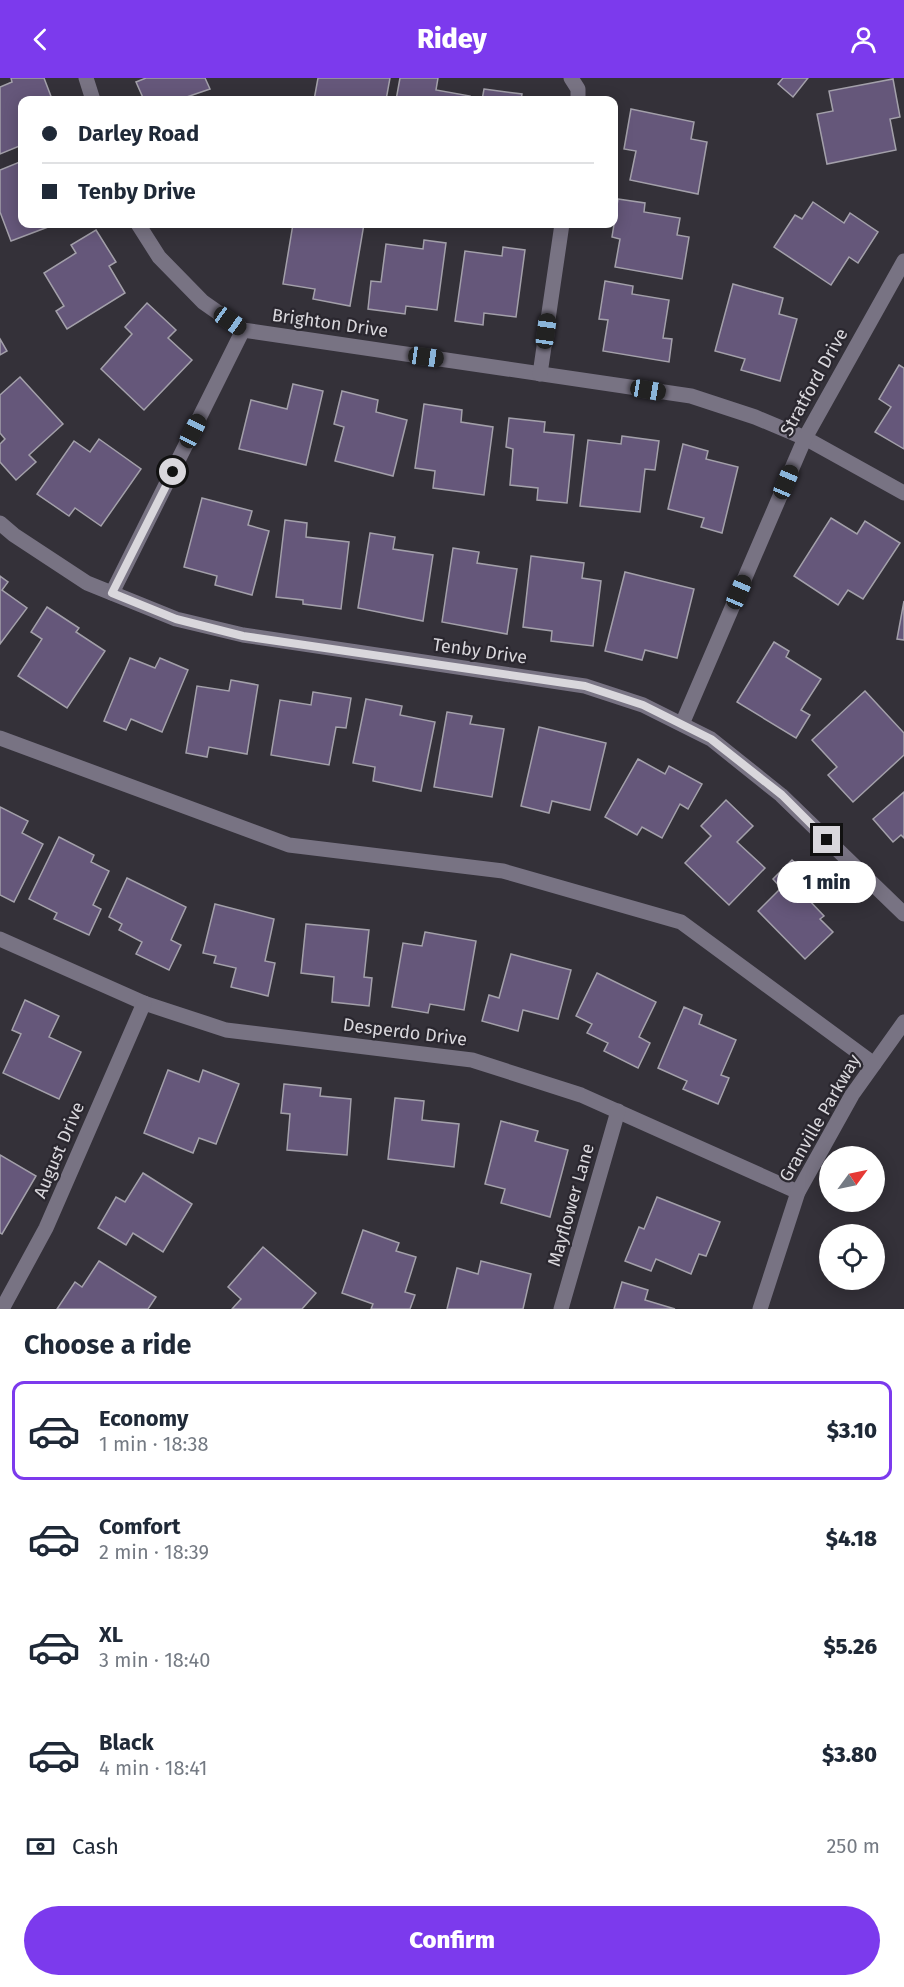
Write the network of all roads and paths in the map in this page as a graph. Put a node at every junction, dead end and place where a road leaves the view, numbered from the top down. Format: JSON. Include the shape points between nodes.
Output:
{"nodes":[{"id":1,"x":86,"y":78,"type":"edge"},
{"id":2,"x":571,"y":78,"type":"edge"},
{"id":3,"x":92,"y":96,"type":"edge"},
{"id":4,"x":578,"y":96,"type":"edge"},
{"id":5,"x":141,"y":228,"type":"edge"},
{"id":6,"x":561,"y":228,"type":"edge"},
{"id":7,"x":904,"y":261,"type":"edge"},
{"id":8,"x":243,"y":330,"type":"junction"},
{"id":9,"x":540,"y":374,"type":"junction"},
{"id":10,"x":805,"y":438,"type":"junction"},
{"id":11,"x":904,"y":493,"type":"edge"},
{"id":12,"x":0,"y":523,"type":"edge"},
{"id":13,"x":112,"y":593,"type":"junction"},
{"id":14,"x":682,"y":724,"type":"junction"},
{"id":15,"x":0,"y":738,"type":"edge"},
{"id":16,"x":904,"y":914,"type":"edge"},
{"id":17,"x":0,"y":939,"type":"edge"},
{"id":18,"x":144,"y":1003,"type":"junction"},
{"id":19,"x":904,"y":1022,"type":"edge"},
{"id":20,"x":874,"y":1064,"type":"junction"},
{"id":21,"x":618,"y":1111,"type":"junction"},
{"id":22,"x":798,"y":1192,"type":"junction"},
{"id":23,"x":5,"y":1292,"type":"edge"},
{"id":24,"x":2,"y":1309,"type":"edge"},
{"id":25,"x":561,"y":1309,"type":"edge"},
{"id":26,"x":760,"y":1309,"type":"edge"}],
"edges":[{"from":1,"to":3,"type":"street"},
{"from":2,"to":4,"type":"street"},
{"from":5,"to":8,"type":"street","name":"Brighton Drive","via":[[159,257],[203,302]]},
{"from":6,"to":9,"type":"street"},
{"from":7,"to":10,"type":"street","name":"Stratford Drive"},
{"from":8,"to":9,"type":"street","name":"Brighton Drive"},
{"from":8,"to":13,"type":"street"},
{"from":9,"to":10,"type":"street","name":"Brighton Drive","via":[[691,396]]},
{"from":10,"to":11,"type":"street","name":"Brighton Drive"},
{"from":10,"to":14,"type":"street","name":"Stratford Drive"},
{"from":12,"to":13,"type":"street","name":"Tenby Drive","via":[[87,583]]},
{"from":13,"to":14,"type":"street","name":"Tenby Drive","via":[[176,619],[243,636],[585,686],[643,705]]},
{"from":14,"to":16,"type":"street","name":"Tenby Drive","via":[[711,739],[782,795]]},
{"from":15,"to":20,"type":"street","via":[[289,845],[503,871],[681,922]]},
{"from":17,"to":18,"type":"street","name":"Desperdo Drive"},
{"from":18,"to":21,"type":"street","name":"Desperdo Drive","via":[[226,1030],[472,1060]]},
{"from":18,"to":23,"type":"street","name":"August Drive","via":[[46,1228]]},
{"from":19,"to":20,"type":"street","name":"Granville Parkway"},
{"from":20,"to":22,"type":"street","name":"Granville Parkway","via":[[852,1095]]},
{"from":21,"to":22,"type":"street","name":"Desperdo Drive"},
{"from":21,"to":25,"type":"street","name":"Mayflower Lane"},
{"from":22,"to":26,"type":"street","name":"Granville Parkway"},
{"from":23,"to":24,"type":"street","name":"August Drive"}]}
